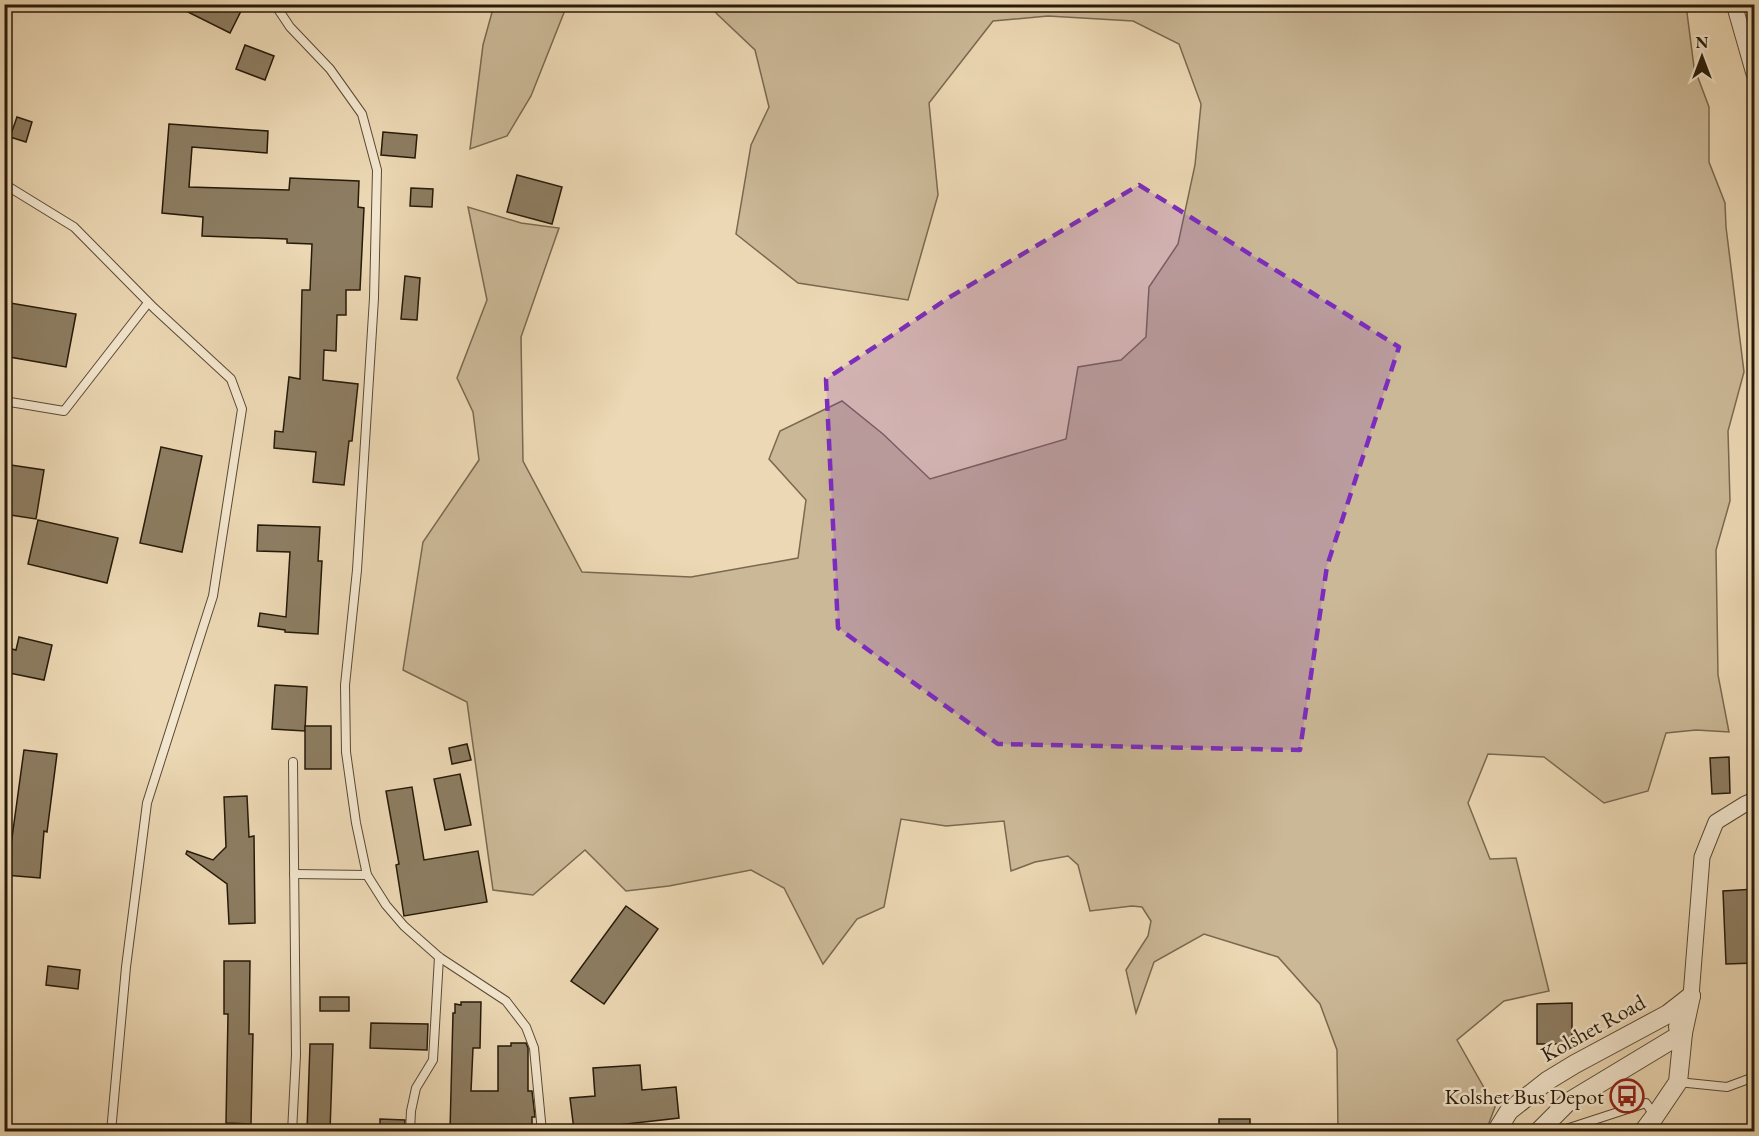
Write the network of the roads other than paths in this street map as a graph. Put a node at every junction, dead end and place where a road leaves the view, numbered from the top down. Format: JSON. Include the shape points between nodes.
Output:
{"nodes":[{"id":1,"x":279,"y":4,"type":"edge"},
{"id":2,"x":1734,"y":4,"type":"edge"},
{"id":3,"x":1755,"y":74,"type":"edge"},
{"id":4,"x":4,"y":183,"type":"edge"},
{"id":5,"x":148,"y":303,"type":"junction"},
{"id":6,"x":4,"y":401,"type":"edge"},
{"id":7,"x":293,"y":762,"type":"dead end"},
{"id":8,"x":1755,"y":800,"type":"edge"},
{"id":9,"x":294,"y":874,"type":"junction"},
{"id":10,"x":367,"y":875,"type":"junction"},
{"id":11,"x":439,"y":957,"type":"junction"},
{"id":12,"x":1691,"y":996,"type":"junction"},
{"id":13,"x":1668,"y":1014,"type":"junction"},
{"id":14,"x":1683,"y":1033,"type":"junction"},
{"id":15,"x":1755,"y":1077,"type":"edge"},
{"id":16,"x":1678,"y":1082,"type":"junction"},
{"id":17,"x":1655,"y":1116,"type":"junction"},
{"id":18,"x":1539,"y":1130,"type":"edge"},
{"id":19,"x":111,"y":1131,"type":"edge"},
{"id":20,"x":292,"y":1131,"type":"edge"},
{"id":21,"x":410,"y":1131,"type":"edge"},
{"id":22,"x":542,"y":1131,"type":"edge"},
{"id":23,"x":1496,"y":1131,"type":"edge"},
{"id":24,"x":1643,"y":1131,"type":"edge"}],
"edges":[{"from":1,"to":10,"type":"lane","via":[[278,9],[290,27],[330,69],[362,114],[377,170],[374,298],[357,570],[345,685],[346,752]]},
{"from":2,"to":3,"type":"street"},
{"from":4,"to":5,"type":"lane","via":[[74,227]]},
{"from":5,"to":6,"type":"lane","via":[[64,411]]},
{"from":5,"to":19,"type":"lane","via":[[231,379],[242,409],[213,596],[147,803]]},
{"from":7,"to":9,"type":"lane"},
{"from":8,"to":12,"type":"street","via":[[1716,822],[1702,857]]},
{"from":9,"to":10,"type":"lane"},
{"from":9,"to":20,"type":"lane","via":[[296,1056]]},
{"from":10,"to":11,"type":"lane","via":[[404,926]]},
{"from":11,"to":21,"type":"lane","via":[[433,1060],[416,1088]]},
{"from":11,"to":22,"type":"lane","via":[[506,1001],[526,1027],[534,1048]]},
{"from":12,"to":13,"type":"street","name":"Kolshet Road"},
{"from":12,"to":14,"type":"street"},
{"from":13,"to":14,"type":"street"},
{"from":13,"to":23,"type":"street","name":"Kolshet Road","via":[[1547,1081],[1509,1111]]},
{"from":14,"to":16,"type":"street"},
{"from":14,"to":18,"type":"street","via":[[1567,1103]]},
{"from":15,"to":16,"type":"lane","via":[[1727,1087]]},
{"from":16,"to":17,"type":"street"},
{"from":17,"to":18,"type":"lane","via":[[1646,1103],[1566,1129]]},
{"from":17,"to":24,"type":"street"}]}
